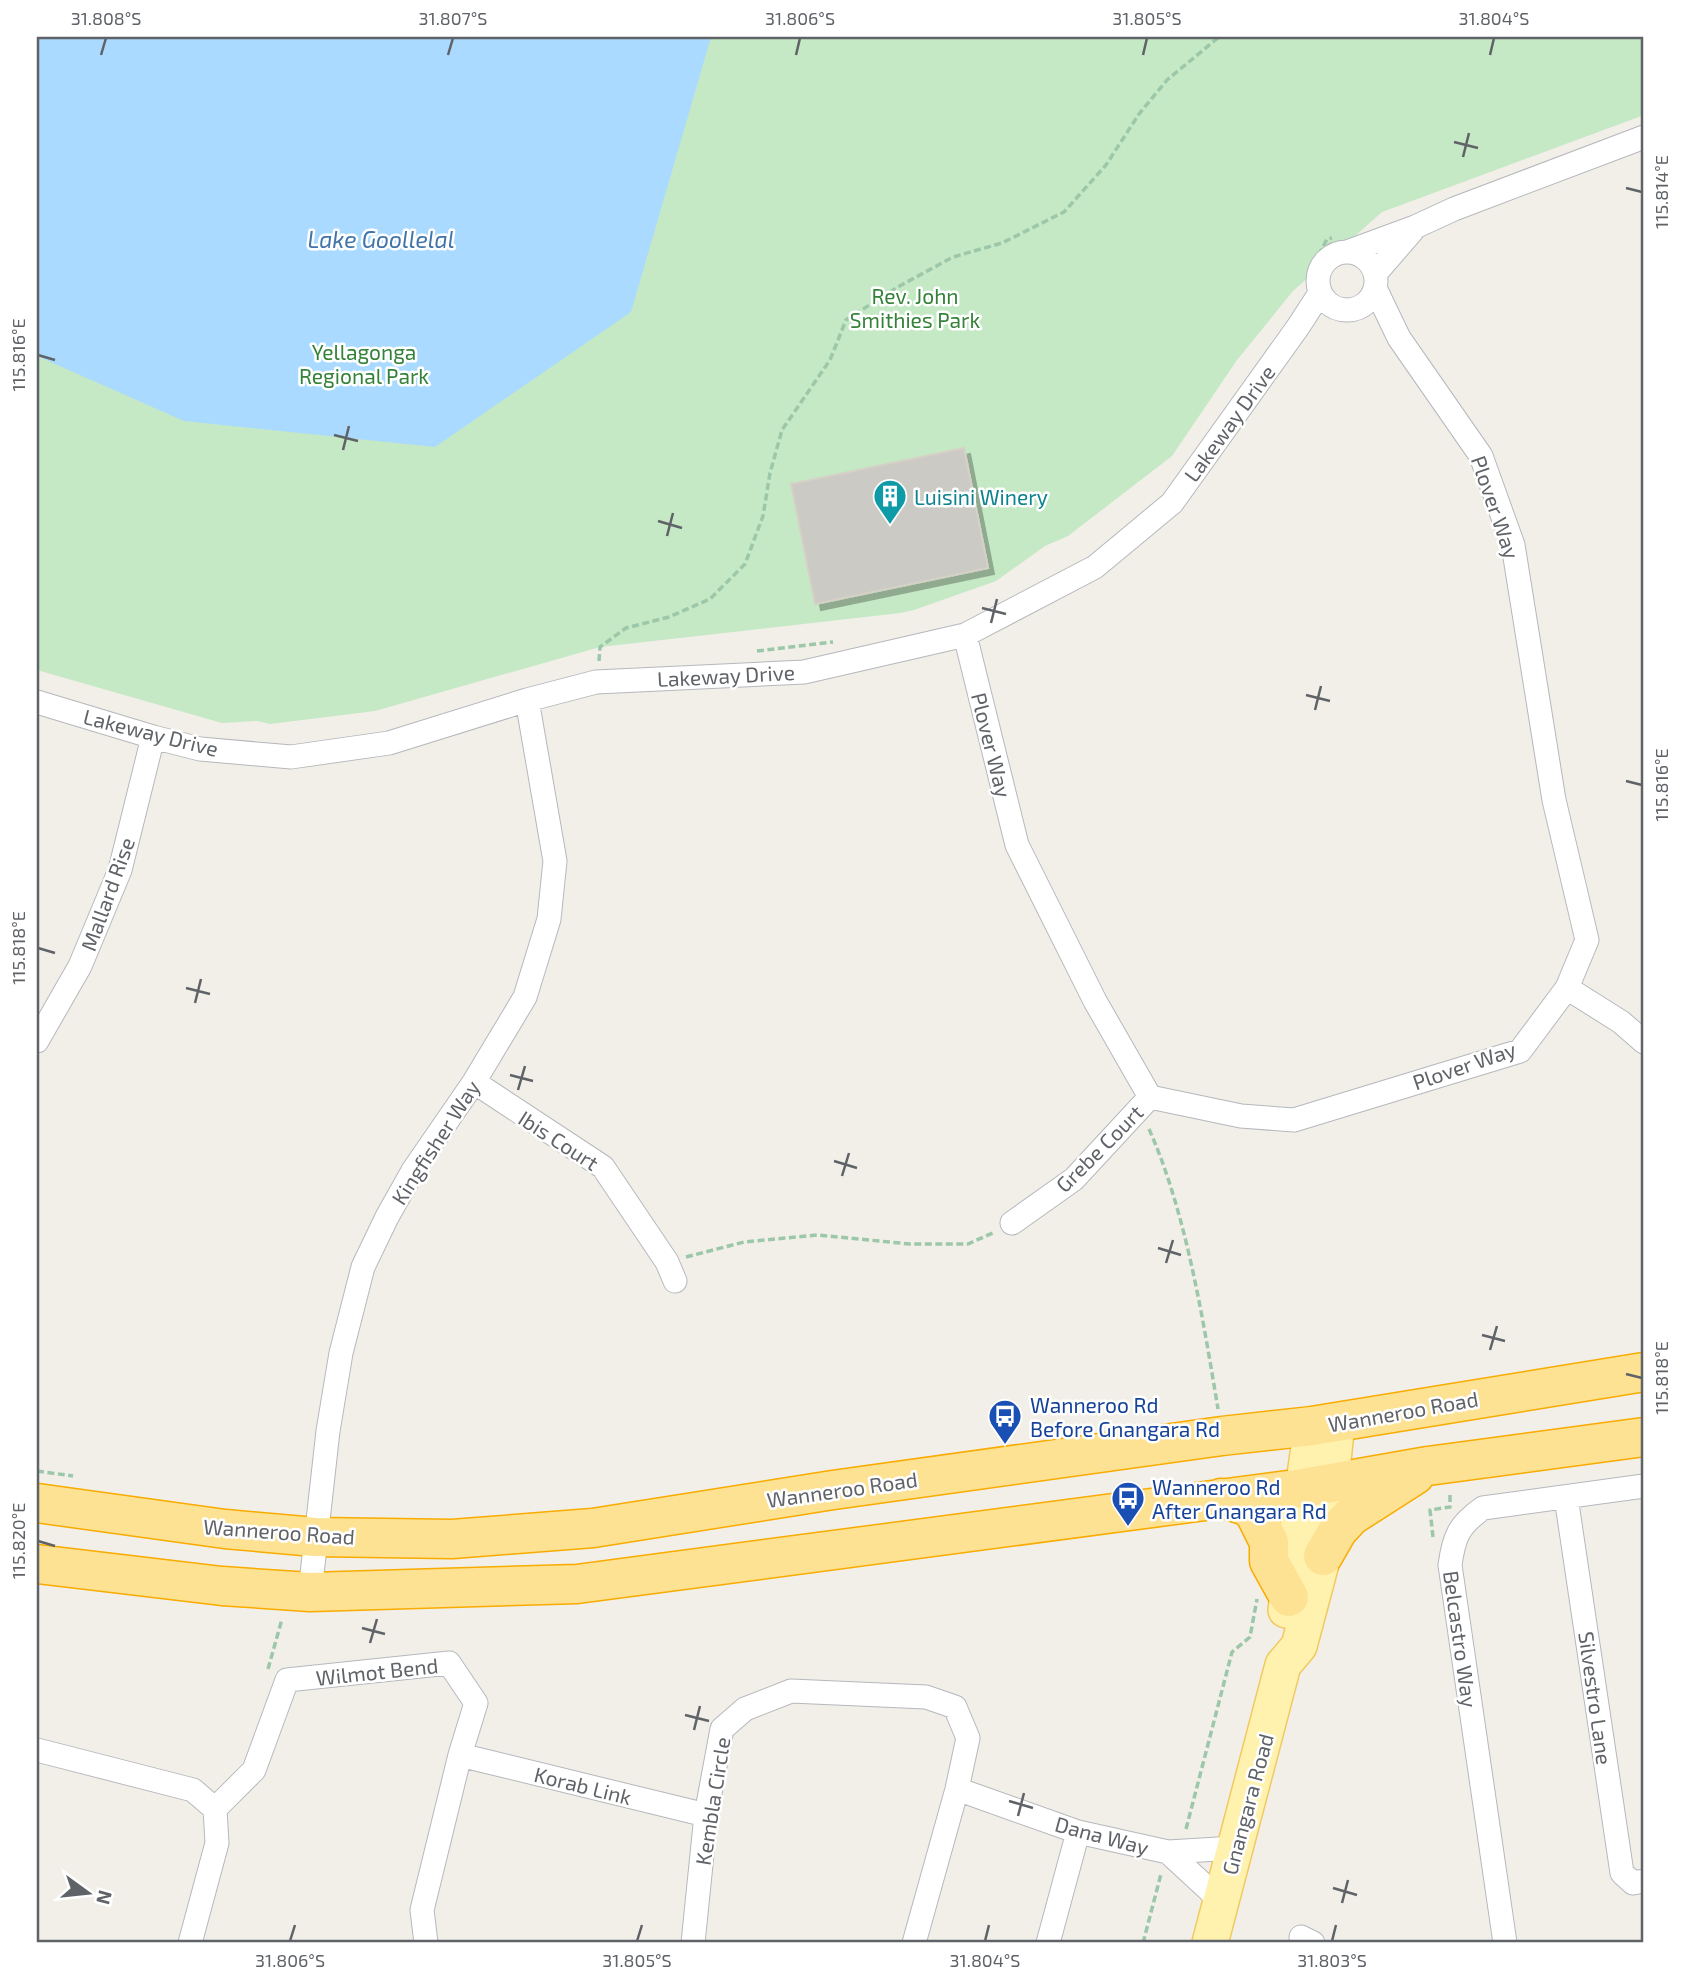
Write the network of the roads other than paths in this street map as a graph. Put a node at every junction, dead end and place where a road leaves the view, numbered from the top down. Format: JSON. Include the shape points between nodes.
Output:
{"nodes":[{"id":1,"x":1644,"y":137,"type":"edge"},
{"id":2,"x":1415,"y":227,"type":"junction"},
{"id":3,"x":1347,"y":252,"type":"junction"},
{"id":4,"x":1375,"y":281,"type":"junction"},
{"id":5,"x":1313,"y":287,"type":"junction"},
{"id":6,"x":1345,"y":309,"type":"junction"},
{"id":7,"x":1298,"y":327,"type":"junction"},
{"id":8,"x":1399,"y":338,"type":"junction"},
{"id":9,"x":965,"y":635,"type":"junction"},
{"id":10,"x":527,"y":700,"type":"junction"},
{"id":11,"x":37,"y":702,"type":"edge"},
{"id":12,"x":153,"y":737,"type":"junction"},
{"id":13,"x":1567,"y":988,"type":"junction"},
{"id":14,"x":37,"y":1041,"type":"edge"},
{"id":15,"x":1644,"y":1042,"type":"edge"},
{"id":16,"x":474,"y":1082,"type":"junction"},
{"id":17,"x":1145,"y":1102,"type":"junction"},
{"id":18,"x":1012,"y":1223,"type":"road end"},
{"id":19,"x":671,"y":1271,"type":"road end"},
{"id":20,"x":1644,"y":1372,"type":"edge"},
{"id":21,"x":1324,"y":1424,"type":"junction"},
{"id":22,"x":1644,"y":1437,"type":"edge"},
{"id":23,"x":1428,"y":1466,"type":"junction"},
{"id":24,"x":1316,"y":1485,"type":"junction"},
{"id":25,"x":1644,"y":1486,"type":"edge"},
{"id":26,"x":1566,"y":1497,"type":"junction"},
{"id":27,"x":1221,"y":1498,"type":"junction"},
{"id":28,"x":37,"y":1503,"type":"edge"},
{"id":29,"x":315,"y":1537,"type":"junction"},
{"id":30,"x":1323,"y":1556,"type":"junction"},
{"id":31,"x":37,"y":1564,"type":"edge"},
{"id":32,"x":310,"y":1592,"type":"junction"},
{"id":33,"x":1273,"y":1595,"type":"junction"},
{"id":34,"x":1283,"y":1665,"type":"junction"},
{"id":35,"x":37,"y":1750,"type":"edge"},
{"id":36,"x":460,"y":1755,"type":"junction"},
{"id":37,"x":957,"y":1789,"type":"junction"},
{"id":38,"x":215,"y":1809,"type":"junction"},
{"id":39,"x":706,"y":1815,"type":"junction"},
{"id":40,"x":1079,"y":1832,"type":"junction"},
{"id":41,"x":1235,"y":1848,"type":"junction"},
{"id":42,"x":1168,"y":1852,"type":"junction"},
{"id":43,"x":1644,"y":1881,"type":"edge"},
{"id":44,"x":1221,"y":1901,"type":"junction"},
{"id":45,"x":190,"y":1943,"type":"edge"},
{"id":46,"x":426,"y":1943,"type":"edge"},
{"id":47,"x":693,"y":1943,"type":"edge"},
{"id":48,"x":914,"y":1943,"type":"edge"},
{"id":49,"x":1048,"y":1943,"type":"edge"},
{"id":50,"x":1210,"y":1943,"type":"edge"},
{"id":51,"x":1505,"y":1943,"type":"edge"}],
"edges":[{"from":1,"to":2,"type":"street"},
{"from":2,"to":3,"type":"street"},
{"from":2,"to":4,"type":"street"},
{"from":3,"to":4,"type":"street","via":[[1365,258]]},
{"from":3,"to":5,"type":"street","via":[[1336,254],[1322,266]]},
{"from":4,"to":6,"type":"street","via":[[1368,301]]},
{"from":4,"to":8,"type":"street","name":"Plover Way"},
{"from":5,"to":6,"type":"street","via":[[1332,307]]},
{"from":5,"to":7,"type":"street","name":"Lakeway Drive"},
{"from":6,"to":7,"type":"street"},
{"from":6,"to":8,"type":"street","name":"Plover Way"},
{"from":7,"to":9,"type":"street","name":"Lakeway Drive","via":[[1172,503],[1095,567]]},
{"from":8,"to":13,"type":"street","name":"Plover Way","via":[[1481,456],[1513,545],[1554,800],[1587,940]]},
{"from":9,"to":10,"type":"street","name":"Lakeway Drive","via":[[804,672],[596,682]]},
{"from":9,"to":17,"type":"street","name":"Plover Way","via":[[1017,845]]},
{"from":10,"to":12,"type":"street","name":"Lakeway Drive","via":[[389,743],[291,757],[200,748]]},
{"from":10,"to":16,"type":"street","name":"Kingfisher Way","via":[[555,861],[550,919],[525,998]]},
{"from":11,"to":12,"type":"street","name":"Lakeway Drive"},
{"from":12,"to":14,"type":"street","name":"Mallard Rise","via":[[120,870],[80,966]]},
{"from":13,"to":15,"type":"street"},
{"from":13,"to":17,"type":"street","name":"Plover Way","via":[[1520,1051],[1294,1120]]},
{"from":16,"to":19,"type":"street","name":"Ibis Court","via":[[603,1167]]},
{"from":16,"to":29,"type":"street","name":"Kingfisher Way","via":[[414,1169],[363,1267],[341,1353]]},
{"from":17,"to":18,"type":"street","name":"Grebe Court","via":[[1074,1179]]},
{"from":20,"to":21,"type":"highway","name":"Wanneroo Road"},
{"from":21,"to":24,"type":"main road","name":"Gnangara Road"},
{"from":21,"to":29,"type":"highway","name":"Wanneroo Road","via":[[833,1490],[593,1528],[452,1539]]},
{"from":22,"to":23,"type":"highway"},
{"from":23,"to":24,"type":"highway"},
{"from":23,"to":30,"type":"highway","via":[[1351,1516]]},
{"from":24,"to":27,"type":"highway"},
{"from":24,"to":30,"type":"main road","name":"Gnangara Road"},
{"from":24,"to":33,"type":"main road","name":"Gnangara Road"},
{"from":25,"to":26,"type":"street","name":"Belcastro Way"},
{"from":26,"to":43,"type":"street","name":"Silvestro Lane","via":[[1622,1873],[1633,1883]]},
{"from":26,"to":51,"type":"street","name":"Belcastro Way","via":[[1483,1508],[1465,1521],[1453,1541],[1450,1565]]},
{"from":27,"to":32,"type":"highway","via":[[577,1584]]},
{"from":27,"to":33,"type":"highway","via":[[1246,1506],[1262,1524],[1269,1542]]},
{"from":28,"to":29,"type":"highway","name":"Wanneroo Road"},
{"from":29,"to":32,"type":"street","name":"Kingfisher Way"},
{"from":30,"to":34,"type":"main road","name":"Gnangara Road","via":[[1299,1646]]},
{"from":31,"to":32,"type":"highway"},
{"from":33,"to":34,"type":"main road","name":"Gnangara Road"},
{"from":34,"to":41,"type":"main road","name":"Gnangara Road"},
{"from":35,"to":38,"type":"street","via":[[193,1790]]},
{"from":36,"to":38,"type":"street","name":"Wilmot Bend","via":[[476,1703],[449,1663],[287,1680],[254,1770]]},
{"from":36,"to":39,"type":"street","name":"Korab Link"},
{"from":36,"to":46,"type":"street","name":"Wilmot Bend","via":[[422,1910]]},
{"from":37,"to":39,"type":"street","name":"Kembla Circle","via":[[968,1738],[955,1707],[926,1697],[791,1691],[745,1709],[722,1729]]},
{"from":37,"to":40,"type":"street","name":"Dana Way"},
{"from":37,"to":48,"type":"street","name":"Kembla Circle"},
{"from":38,"to":45,"type":"street","via":[[217,1843]]},
{"from":39,"to":47,"type":"street","name":"Kembla Circle"},
{"from":40,"to":42,"type":"street","name":"Dana Way"},
{"from":40,"to":49,"type":"street"},
{"from":41,"to":42,"type":"street","name":"Dana Way"},
{"from":41,"to":44,"type":"main road","name":"Gnangara Road"},
{"from":42,"to":44,"type":"street","name":"Dana Way"},
{"from":44,"to":50,"type":"main road","name":"Gnangara Road"}]}
